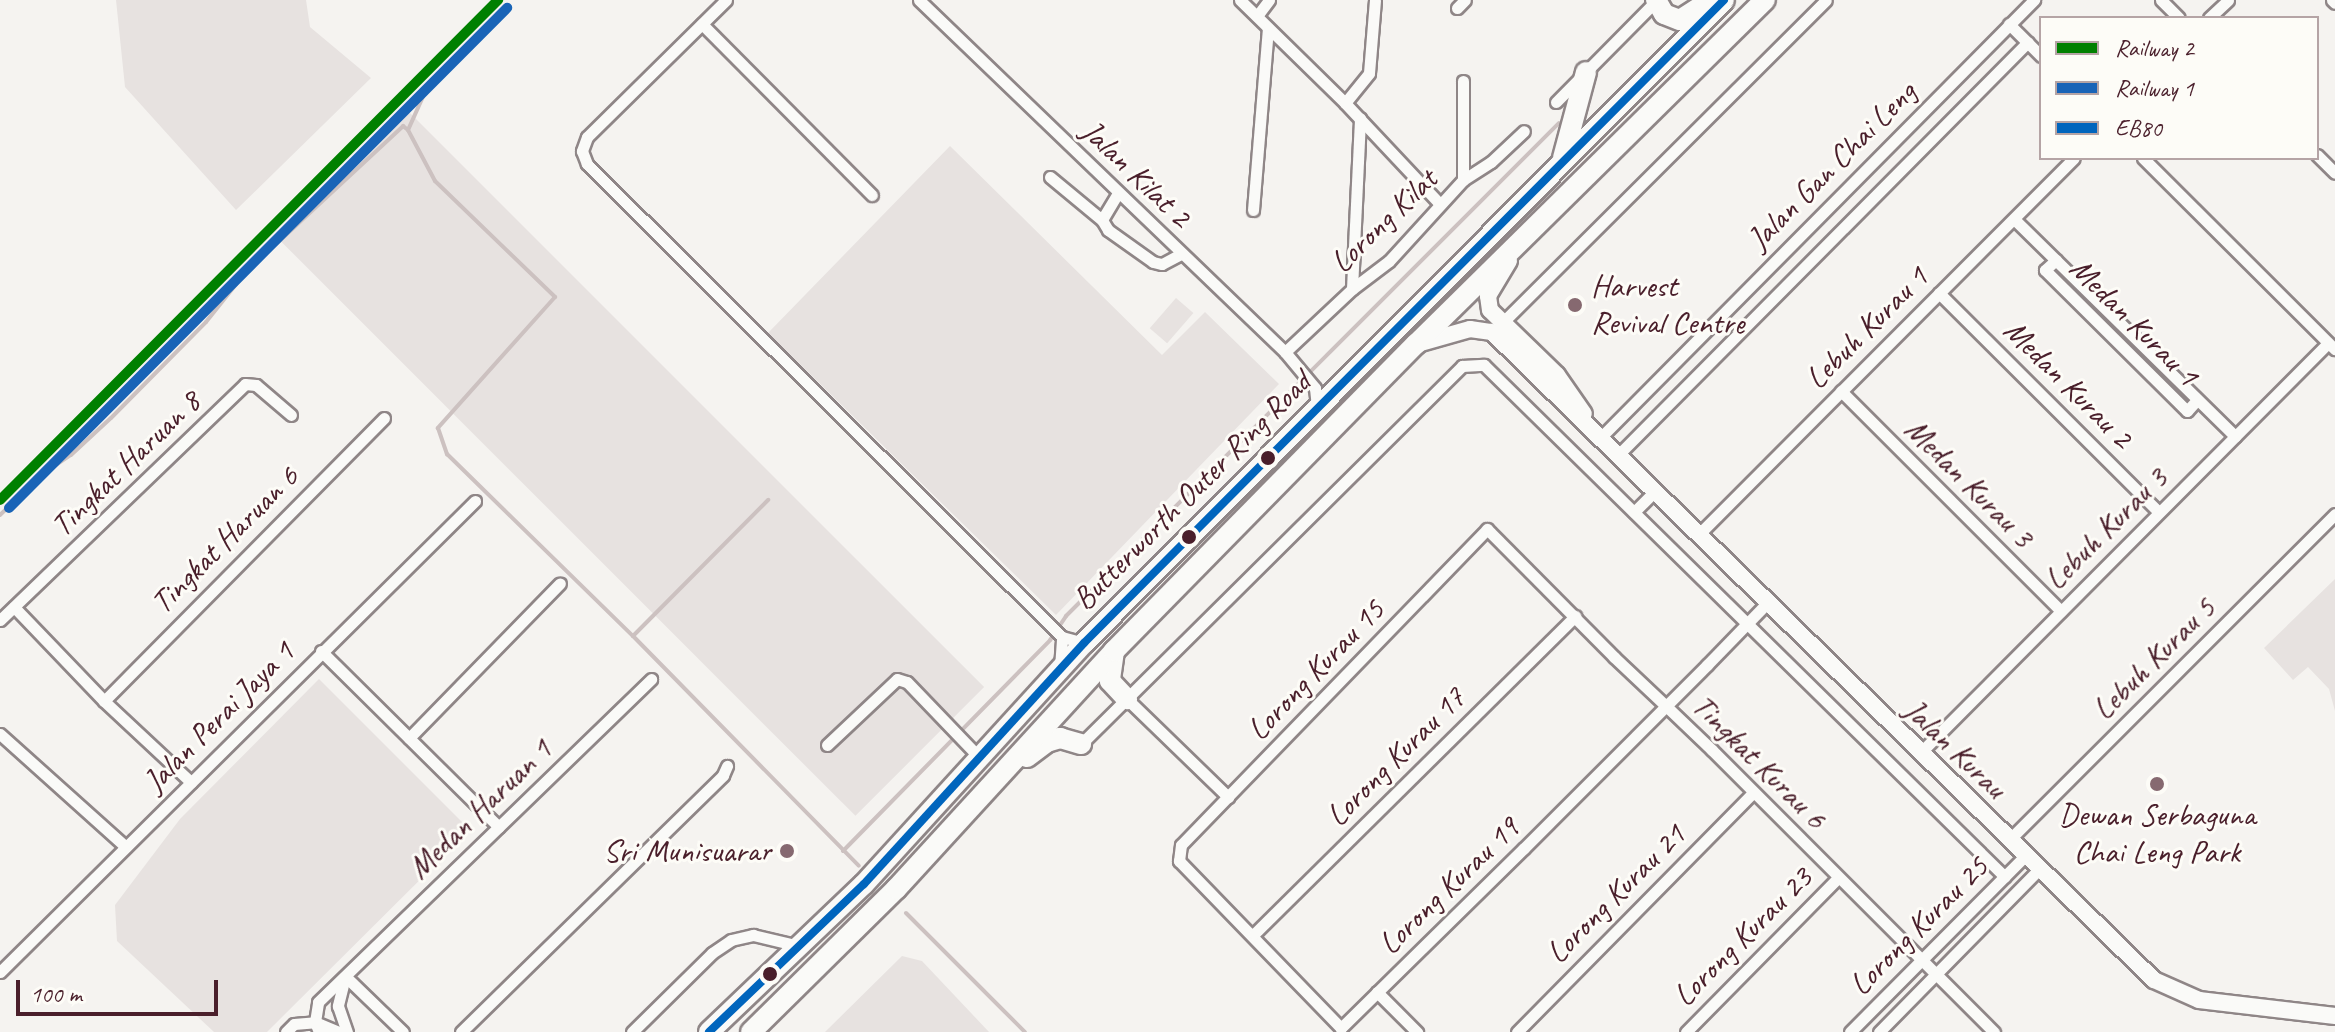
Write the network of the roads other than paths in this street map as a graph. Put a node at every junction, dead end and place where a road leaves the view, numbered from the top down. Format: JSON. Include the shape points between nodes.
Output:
{"nodes":[{"id":1,"x":726,"y":0,"type":"edge"},
{"id":2,"x":919,"y":0,"type":"edge"},
{"id":3,"x":1240,"y":0,"type":"edge"},
{"id":4,"x":1269,"y":0,"type":"edge"},
{"id":5,"x":1375,"y":0,"type":"edge"},
{"id":6,"x":1656,"y":0,"type":"edge"},
{"id":7,"x":1711,"y":0,"type":"edge"},
{"id":8,"x":1724,"y":0,"type":"edge"},
{"id":9,"x":1765,"y":0,"type":"edge"},
{"id":10,"x":1826,"y":0,"type":"edge"},
{"id":11,"x":2034,"y":0,"type":"edge"},
{"id":12,"x":2161,"y":0,"type":"edge"},
{"id":13,"x":2228,"y":0,"type":"edge"},
{"id":14,"x":1257,"y":16,"type":"junction"},
{"id":15,"x":2177,"y":16,"type":"edge"},
{"id":16,"x":2211,"y":16,"type":"edge"},
{"id":17,"x":702,"y":24,"type":"junction"},
{"id":18,"x":2009,"y":24,"type":"junction"},
{"id":19,"x":1268,"y":29,"type":"junction"},
{"id":20,"x":2028,"y":42,"type":"junction"},
{"id":21,"x":2039,"y":54,"type":"edge"},
{"id":22,"x":1586,"y":72,"type":"junction"},
{"id":23,"x":1463,"y":81,"type":"dead end"},
{"id":24,"x":1556,"y":102,"type":"dead end"},
{"id":25,"x":1345,"y":103,"type":"junction"},
{"id":26,"x":1360,"y":118,"type":"junction"},
{"id":27,"x":1524,"y":131,"type":"dead end"},
{"id":28,"x":2319,"y":157,"type":"edge"},
{"id":29,"x":2072,"y":160,"type":"edge"},
{"id":30,"x":2145,"y":160,"type":"edge"},
{"id":31,"x":1562,"y":162,"type":"junction"},
{"id":32,"x":2335,"y":173,"type":"edge"},
{"id":33,"x":1050,"y":177,"type":"dead end"},
{"id":34,"x":1463,"y":180,"type":"junction"},
{"id":35,"x":1118,"y":193,"type":"junction"},
{"id":36,"x":872,"y":195,"type":"dead end"},
{"id":37,"x":1440,"y":204,"type":"junction"},
{"id":38,"x":1253,"y":210,"type":"dead end"},
{"id":39,"x":2014,"y":219,"type":"junction"},
{"id":40,"x":1102,"y":220,"type":"junction"},
{"id":41,"x":1521,"y":243,"type":"junction"},
{"id":42,"x":1181,"y":254,"type":"junction"},
{"id":43,"x":1352,"y":289,"type":"junction"},
{"id":44,"x":1939,"y":293,"type":"junction"},
{"id":45,"x":1502,"y":323,"type":"junction"},
{"id":46,"x":1416,"y":344,"type":"junction"},
{"id":47,"x":2332,"y":346,"type":"edge"},
{"id":48,"x":1285,"y":352,"type":"junction"},
{"id":49,"x":1841,"y":391,"type":"junction"},
{"id":50,"x":1313,"y":392,"type":"junction"},
{"id":51,"x":291,"y":415,"type":"dead end"},
{"id":52,"x":384,"y":418,"type":"dead end"},
{"id":53,"x":1587,"y":424,"type":"junction"},
{"id":54,"x":2235,"y":436,"type":"junction"},
{"id":55,"x":1600,"y":438,"type":"junction"},
{"id":56,"x":1617,"y":456,"type":"junction"},
{"id":57,"x":1654,"y":492,"type":"junction"},
{"id":58,"x":475,"y":501,"type":"dead end"},
{"id":59,"x":1634,"y":512,"type":"junction"},
{"id":60,"x":2159,"y":512,"type":"junction"},
{"id":61,"x":2335,"y":514,"type":"edge"},
{"id":62,"x":1487,"y":529,"type":"joint"},
{"id":63,"x":1698,"y":535,"type":"junction"},
{"id":64,"x":560,"y":583,"type":"dead end"},
{"id":65,"x":1767,"y":603,"type":"junction"},
{"id":66,"x":14,"y":607,"type":"junction"},
{"id":67,"x":2061,"y":611,"type":"junction"},
{"id":68,"x":1575,"y":616,"type":"junction"},
{"id":69,"x":0,"y":620,"type":"edge"},
{"id":70,"x":1747,"y":624,"type":"junction"},
{"id":71,"x":1060,"y":634,"type":"junction"},
{"id":72,"x":1084,"y":643,"type":"junction"},
{"id":73,"x":321,"y":651,"type":"junction"},
{"id":74,"x":1114,"y":651,"type":"junction"},
{"id":75,"x":1060,"y":669,"type":"junction"},
{"id":76,"x":651,"y":679,"type":"dead end"},
{"id":77,"x":1127,"y":699,"type":"junction"},
{"id":78,"x":104,"y":701,"type":"junction"},
{"id":79,"x":1666,"y":706,"type":"junction"},
{"id":80,"x":0,"y":734,"type":"edge"},
{"id":81,"x":409,"y":738,"type":"junction"},
{"id":82,"x":1081,"y":744,"type":"joint"},
{"id":83,"x":827,"y":745,"type":"dead end"},
{"id":84,"x":1920,"y":753,"type":"junction"},
{"id":85,"x":980,"y":758,"type":"junction"},
{"id":86,"x":727,"y":766,"type":"dead end"},
{"id":87,"x":191,"y":782,"type":"junction"},
{"id":88,"x":988,"y":789,"type":"junction"},
{"id":89,"x":1753,"y":793,"type":"junction"},
{"id":90,"x":1228,"y":797,"type":"junction"},
{"id":91,"x":499,"y":827,"type":"junction"},
{"id":92,"x":2009,"y":840,"type":"junction"},
{"id":93,"x":1181,"y":845,"type":"joint"},
{"id":94,"x":126,"y":847,"type":"junction"},
{"id":95,"x":2025,"y":856,"type":"junction"},
{"id":96,"x":2039,"y":869,"type":"junction"},
{"id":97,"x":2005,"y":877,"type":"junction"},
{"id":98,"x":1838,"y":878,"type":"junction"},
{"id":99,"x":1254,"y":934,"type":"junction"},
{"id":100,"x":799,"y":946,"type":"junction"},
{"id":101,"x":1921,"y":960,"type":"junction"},
{"id":102,"x":0,"y":972,"type":"edge"},
{"id":103,"x":1935,"y":974,"type":"junction"},
{"id":104,"x":346,"y":977,"type":"junction"},
{"id":105,"x":1377,"y":992,"type":"junction"},
{"id":106,"x":318,"y":1002,"type":"junction"},
{"id":107,"x":2335,"y":1016,"type":"edge"},
{"id":108,"x":317,"y":1027,"type":"edge"},
{"id":109,"x":290,"y":1028,"type":"edge"},
{"id":110,"x":339,"y":1032,"type":"edge"},
{"id":111,"x":347,"y":1032,"type":"edge"},
{"id":112,"x":403,"y":1032,"type":"edge"},
{"id":113,"x":461,"y":1032,"type":"edge"},
{"id":114,"x":632,"y":1032,"type":"edge"},
{"id":115,"x":709,"y":1032,"type":"edge"},
{"id":116,"x":751,"y":1032,"type":"edge"},
{"id":117,"x":1417,"y":1032,"type":"edge"},
{"id":118,"x":1517,"y":1032,"type":"edge"},
{"id":119,"x":1686,"y":1032,"type":"edge"},
{"id":120,"x":1850,"y":1032,"type":"edge"},
{"id":121,"x":1879,"y":1032,"type":"edge"},
{"id":122,"x":1994,"y":1032,"type":"edge"}],
"edges":[{"from":1,"to":17,"type":"street"},
{"from":2,"to":35,"type":"street","name":"Jalan Kilat 2"},
{"from":3,"to":14,"type":"street"},
{"from":4,"to":14,"type":"street"},
{"from":5,"to":25,"type":"street","via":[[1369,73]]},
{"from":6,"to":7,"type":"highway","via":[[1664,14],[1680,20]]},
{"from":6,"to":22,"type":"street"},
{"from":8,"to":31,"type":"highway","name":"Butterworth Outer Ring Road"},
{"from":9,"to":41,"type":"highway","name":"Butterworth Outer Ring Road"},
{"from":10,"to":45,"type":"street"},
{"from":11,"to":18,"type":"street","name":"Jalan Gan Chai Leng"},
{"from":12,"to":15,"type":"street"},
{"from":13,"to":16,"type":"street"},
{"from":14,"to":19,"type":"street"},
{"from":17,"to":36,"type":"street"},
{"from":17,"to":71,"type":"street","via":[[587,137],[582,151],[587,164]]},
{"from":18,"to":20,"type":"street"},
{"from":18,"to":55,"type":"street","name":"Jalan Gan Chai Leng"},
{"from":19,"to":25,"type":"street"},
{"from":19,"to":38,"type":"street"},
{"from":20,"to":21,"type":"street"},
{"from":20,"to":56,"type":"street","name":"Jalan Gan Chai Leng"},
{"from":22,"to":24,"type":"street"},
{"from":22,"to":31,"type":"highway"},
{"from":23,"to":34,"type":"street"},
{"from":25,"to":26,"type":"street"},
{"from":26,"to":37,"type":"street"},
{"from":26,"to":43,"type":"street"},
{"from":27,"to":34,"type":"street","name":"Lorong Kilat"},
{"from":28,"to":32,"type":"street"},
{"from":29,"to":39,"type":"street","name":"Lebuh Kurau 1"},
{"from":30,"to":47,"type":"street"},
{"from":31,"to":50,"type":"highway","name":"Butterworth Outer Ring Road","via":[[1337,388]]},
{"from":33,"to":40,"type":"street"},
{"from":34,"to":37,"type":"street","name":"Lorong Kilat"},
{"from":35,"to":40,"type":"street"},
{"from":35,"to":42,"type":"street","name":"Jalan Kilat 2"},
{"from":37,"to":43,"type":"street","name":"Lorong Kilat","via":[[1389,261]]},
{"from":39,"to":44,"type":"street","name":"Lebuh Kurau 1"},
{"from":39,"to":54,"type":"street","name":"Medan Kurau 1"},
{"from":40,"to":42,"type":"street","via":[[1145,259],[1162,264]]},
{"from":41,"to":45,"type":"street","via":[[1488,296],[1490,310]]},
{"from":41,"to":46,"type":"highway","name":"Butterworth Outer Ring Road"},
{"from":42,"to":48,"type":"street","name":"Jalan Kilat 2"},
{"from":43,"to":48,"type":"street","name":"Lorong Kilat"},
{"from":44,"to":49,"type":"street","name":"Lebuh Kurau 1"},
{"from":44,"to":60,"type":"street","name":"Medan Kurau 2"},
{"from":45,"to":53,"type":"street","name":"Jalan Kurau","via":[[1557,375],[1581,406]]},
{"from":46,"to":53,"type":"street","name":"Jalan Kurau","via":[[1470,329],[1492,332]]},
{"from":46,"to":74,"type":"highway","name":"Butterworth Outer Ring Road"},
{"from":47,"to":54,"type":"street","name":"Lebuh Kurau 3"},
{"from":48,"to":50,"type":"street","name":"Jalan Kilat 2"},
{"from":49,"to":63,"type":"street","name":"Lebuh Kurau 1"},
{"from":49,"to":67,"type":"street","name":"Medan Kurau 3"},
{"from":50,"to":72,"type":"highway","name":"Butterworth Outer Ring Road"},
{"from":51,"to":66,"type":"street","name":"Tingkat Haruan 8","via":[[256,385],[245,384]]},
{"from":52,"to":78,"type":"street","name":"Tingkat Haruan 6"},
{"from":53,"to":55,"type":"street","name":"Jalan Kurau"},
{"from":54,"to":60,"type":"street","name":"Lebuh Kurau 3"},
{"from":55,"to":56,"type":"street","name":"Jalan Kurau"},
{"from":56,"to":57,"type":"street","name":"Jalan Kurau"},
{"from":57,"to":59,"type":"street"},
{"from":57,"to":63,"type":"street","name":"Jalan Kurau"},
{"from":58,"to":73,"type":"street","name":"Jalan Perai Jaya 1"},
{"from":59,"to":70,"type":"street","name":"Jalan Kurau"},
{"from":59,"to":77,"type":"street","name":"Jalan Kurau","via":[[1484,365],[1462,366]]},
{"from":60,"to":67,"type":"street","name":"Lebuh Kurau 3"},
{"from":61,"to":92,"type":"street","name":"Lebuh Kurau 5"},
{"from":62,"to":68,"type":"street","name":"Tingkat Kurau 6"},
{"from":62,"to":90,"type":"street","name":"Lorong Kurau 15"},
{"from":63,"to":65,"type":"street","name":"Jalan Kurau"},
{"from":64,"to":81,"type":"street"},
{"from":65,"to":70,"type":"street","name":"Lorong Kurau 19"},
{"from":65,"to":84,"type":"street","name":"Jalan Kurau"},
{"from":66,"to":69,"type":"street","name":"Tingkat Haruan 8"},
{"from":66,"to":78,"type":"street"},
{"from":67,"to":84,"type":"street","name":"Lebuh Kurau 3"},
{"from":68,"to":79,"type":"street","name":"Tingkat Kurau 6"},
{"from":68,"to":99,"type":"street","name":"Lorong Kurau 17"},
{"from":70,"to":79,"type":"street","name":"Lorong Kurau 19"},
{"from":70,"to":97,"type":"street","name":"Jalan Kurau"},
{"from":71,"to":72,"type":"street"},
{"from":71,"to":75,"type":"street"},
{"from":72,"to":75,"type":"highway","name":"Butterworth Outer Ring Road"},
{"from":73,"to":81,"type":"street"},
{"from":73,"to":87,"type":"street","name":"Jalan Perai Jaya 1"},
{"from":74,"to":77,"type":"highway","via":[[1110,681]]},
{"from":74,"to":88,"type":"highway","name":"Butterworth Outer Ring Road"},
{"from":75,"to":85,"type":"highway","name":"Butterworth Outer Ring Road"},
{"from":76,"to":91,"type":"street","name":"Medan Haruan 1"},
{"from":77,"to":82,"type":"street"},
{"from":77,"to":90,"type":"street"},
{"from":78,"to":87,"type":"street"},
{"from":79,"to":89,"type":"street","name":"Tingkat Kurau 6"},
{"from":79,"to":105,"type":"street","name":"Lorong Kurau 19"},
{"from":80,"to":94,"type":"street"},
{"from":81,"to":91,"type":"street"},
{"from":82,"to":88,"type":"highway","via":[[1060,738],[1047,742]]},
{"from":83,"to":85,"type":"street","via":[[897,679],[907,682]]},
{"from":84,"to":92,"type":"street","name":"Jalan Kurau"},
{"from":85,"to":100,"type":"highway","name":"Butterworth Outer Ring Road"},
{"from":86,"to":113,"type":"street"},
{"from":87,"to":94,"type":"street","name":"Jalan Perai Jaya 1"},
{"from":88,"to":116,"type":"highway","name":"Butterworth Outer Ring Road"},
{"from":89,"to":98,"type":"street","name":"Tingkat Kurau 6"},
{"from":89,"to":118,"type":"street","name":"Lorong Kurau 21"},
{"from":90,"to":93,"type":"street","name":"Lorong Kurau 15"},
{"from":91,"to":104,"type":"street","name":"Medan Haruan 1"},
{"from":92,"to":95,"type":"street","name":"Jalan Kurau"},
{"from":93,"to":99,"type":"street","name":"Lorong Kurau 19","via":[[1179,861]]},
{"from":94,"to":102,"type":"street","name":"Jalan Perai Jaya 1"},
{"from":95,"to":96,"type":"street","name":"Jalan Kurau"},
{"from":95,"to":97,"type":"street","name":"Lorong Kurau 25"},
{"from":96,"to":103,"type":"street","name":"Lorong Kurau 25"},
{"from":96,"to":107,"type":"street","name":"Jalan Kurau","via":[[2136,965],[2178,993],[2229,1006]]},
{"from":97,"to":101,"type":"street","name":"Lorong Kurau 25"},
{"from":98,"to":101,"type":"street","name":"Tingkat Kurau 6"},
{"from":98,"to":119,"type":"street","name":"Lorong Kurau 23"},
{"from":99,"to":105,"type":"street","name":"Lorong Kurau 19","via":[[1341,1028]]},
{"from":100,"to":114,"type":"street","via":[[753,935],[731,940]]},
{"from":100,"to":115,"type":"highway","name":"Butterworth Outer Ring Road"},
{"from":101,"to":103,"type":"street","name":"Tingkat Kurau 6"},
{"from":101,"to":120,"type":"street","name":"Lorong Kurau 25"},
{"from":103,"to":121,"type":"street","name":"Lorong Kurau 25"},
{"from":103,"to":122,"type":"street","name":"Tingkat Kurau 6"},
{"from":104,"to":106,"type":"street","name":"Medan Haruan 1"},
{"from":104,"to":111,"type":"street","via":[[338,1006]]},
{"from":104,"to":112,"type":"street"},
{"from":105,"to":117,"type":"street"},
{"from":106,"to":108,"type":"street"},
{"from":106,"to":109,"type":"street","name":"Medan Haruan 1"},
{"from":108,"to":109,"type":"street"},
{"from":108,"to":110,"type":"street"}]}
